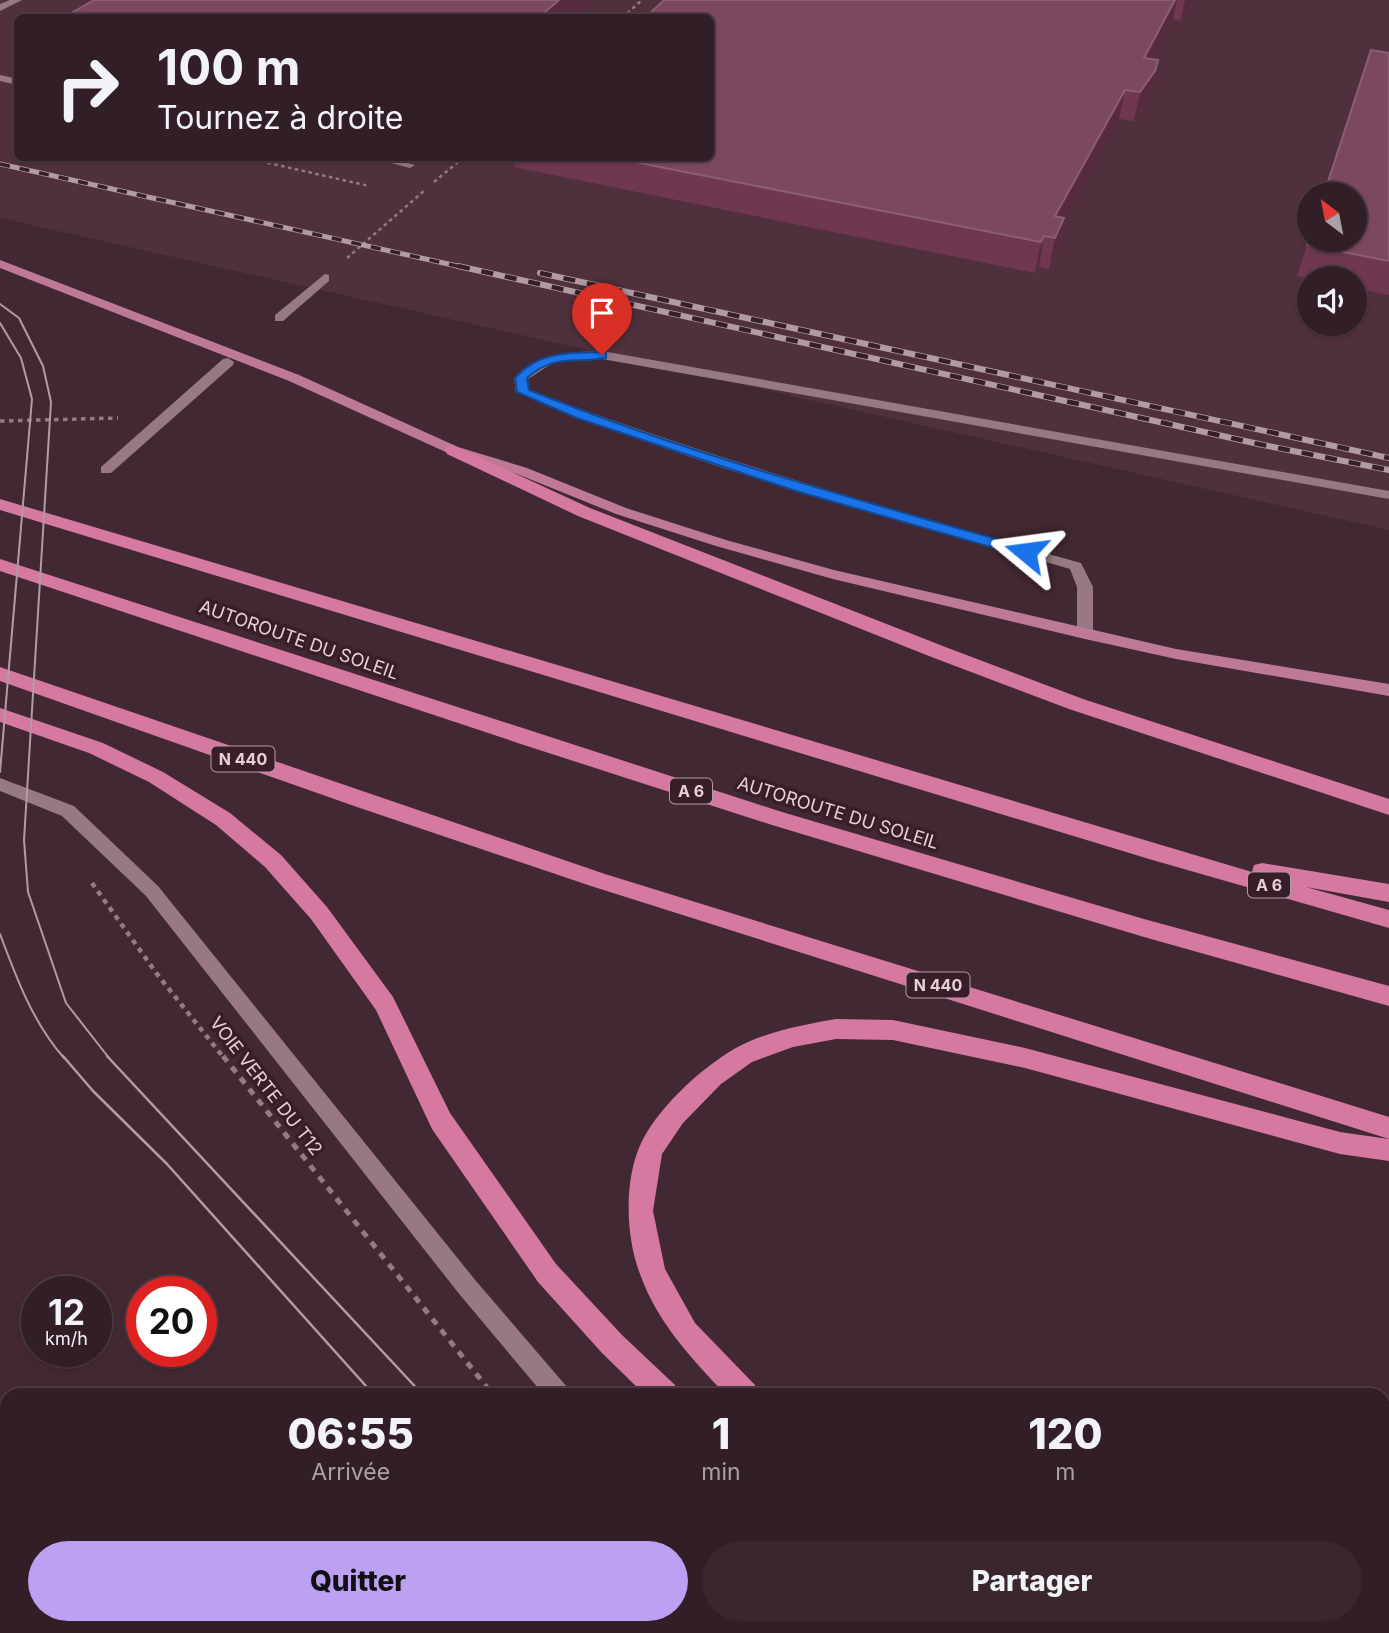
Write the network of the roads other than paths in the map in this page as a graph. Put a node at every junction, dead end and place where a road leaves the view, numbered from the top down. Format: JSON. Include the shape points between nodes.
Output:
{"nodes":[{"id":1,"x":18,"y":0,"type":"edge"},
{"id":2,"x":0,"y":8,"type":"edge"},
{"id":3,"x":392,"y":161,"type":"edge"},
{"id":4,"x":411,"y":165,"type":"dead end"},
{"id":5,"x":0,"y":264,"type":"edge"},
{"id":6,"x":325,"y":278,"type":"road end"},
{"id":7,"x":279,"y":318,"type":"dead end"},
{"id":8,"x":228,"y":362,"type":"dead end"},
{"id":9,"x":453,"y":450,"type":"junction"},
{"id":10,"x":106,"y":470,"type":"dead end"},
{"id":11,"x":1389,"y":495,"type":"edge"},
{"id":12,"x":0,"y":504,"type":"edge"},
{"id":13,"x":0,"y":565,"type":"edge"},
{"id":14,"x":1085,"y":634,"type":"junction"},
{"id":15,"x":0,"y":674,"type":"edge"},
{"id":16,"x":1389,"y":690,"type":"edge"},
{"id":17,"x":0,"y":715,"type":"edge"},
{"id":18,"x":0,"y":784,"type":"edge"},
{"id":19,"x":1389,"y":807,"type":"edge"},
{"id":20,"x":1149,"y":851,"type":"junction"},
{"id":21,"x":1389,"y":893,"type":"edge"},
{"id":22,"x":1389,"y":919,"type":"edge"},
{"id":23,"x":1389,"y":996,"type":"edge"},
{"id":24,"x":1389,"y":1128,"type":"edge"},
{"id":25,"x":1389,"y":1150,"type":"edge"},
{"id":26,"x":553,"y":1388,"type":"edge"},
{"id":27,"x":658,"y":1388,"type":"edge"},
{"id":28,"x":738,"y":1388,"type":"edge"}],
"edges":[{"from":1,"to":2,"type":"street"},
{"from":3,"to":4,"type":"street"},
{"from":5,"to":9,"type":"main road","via":[[294,378]]},
{"from":6,"to":7,"type":"street"},
{"from":8,"to":10,"type":"street"},
{"from":9,"to":14,"type":"main road","via":[[721,543]]},
{"from":9,"to":19,"type":"highway","via":[[584,512],[941,653],[1076,704]]},
{"from":11,"to":14,"type":"street","via":[[602,355],[538,362],[521,378],[523,392],[581,415],[801,488],[1076,566],[1085,587]]},
{"from":12,"to":20,"type":"highway","number":"A 6"},
{"from":13,"to":23,"type":"highway","name":"AUTOROUTE DU SOLEIL","number":"A 6","via":[[736,806],[1002,888]]},
{"from":14,"to":16,"type":"main road"},
{"from":15,"to":24,"type":"highway","number":"N 440","via":[[486,844]]},
{"from":17,"to":27,"type":"highway","via":[[96,748],[156,777],[223,819],[272,861],[319,913],[385,1004],[441,1121],[547,1273]]},
{"from":18,"to":26,"type":"street","via":[[68,811],[152,891]]},
{"from":20,"to":21,"type":"highway"},
{"from":20,"to":22,"type":"highway","number":"A 6"},
{"from":25,"to":28,"type":"highway","via":[[1340,1143],[1025,1058],[893,1030],[836,1029],[792,1037],[744,1055],[712,1076],[674,1115],[650,1151],[640,1212],[652,1272],[685,1332]]}]}
